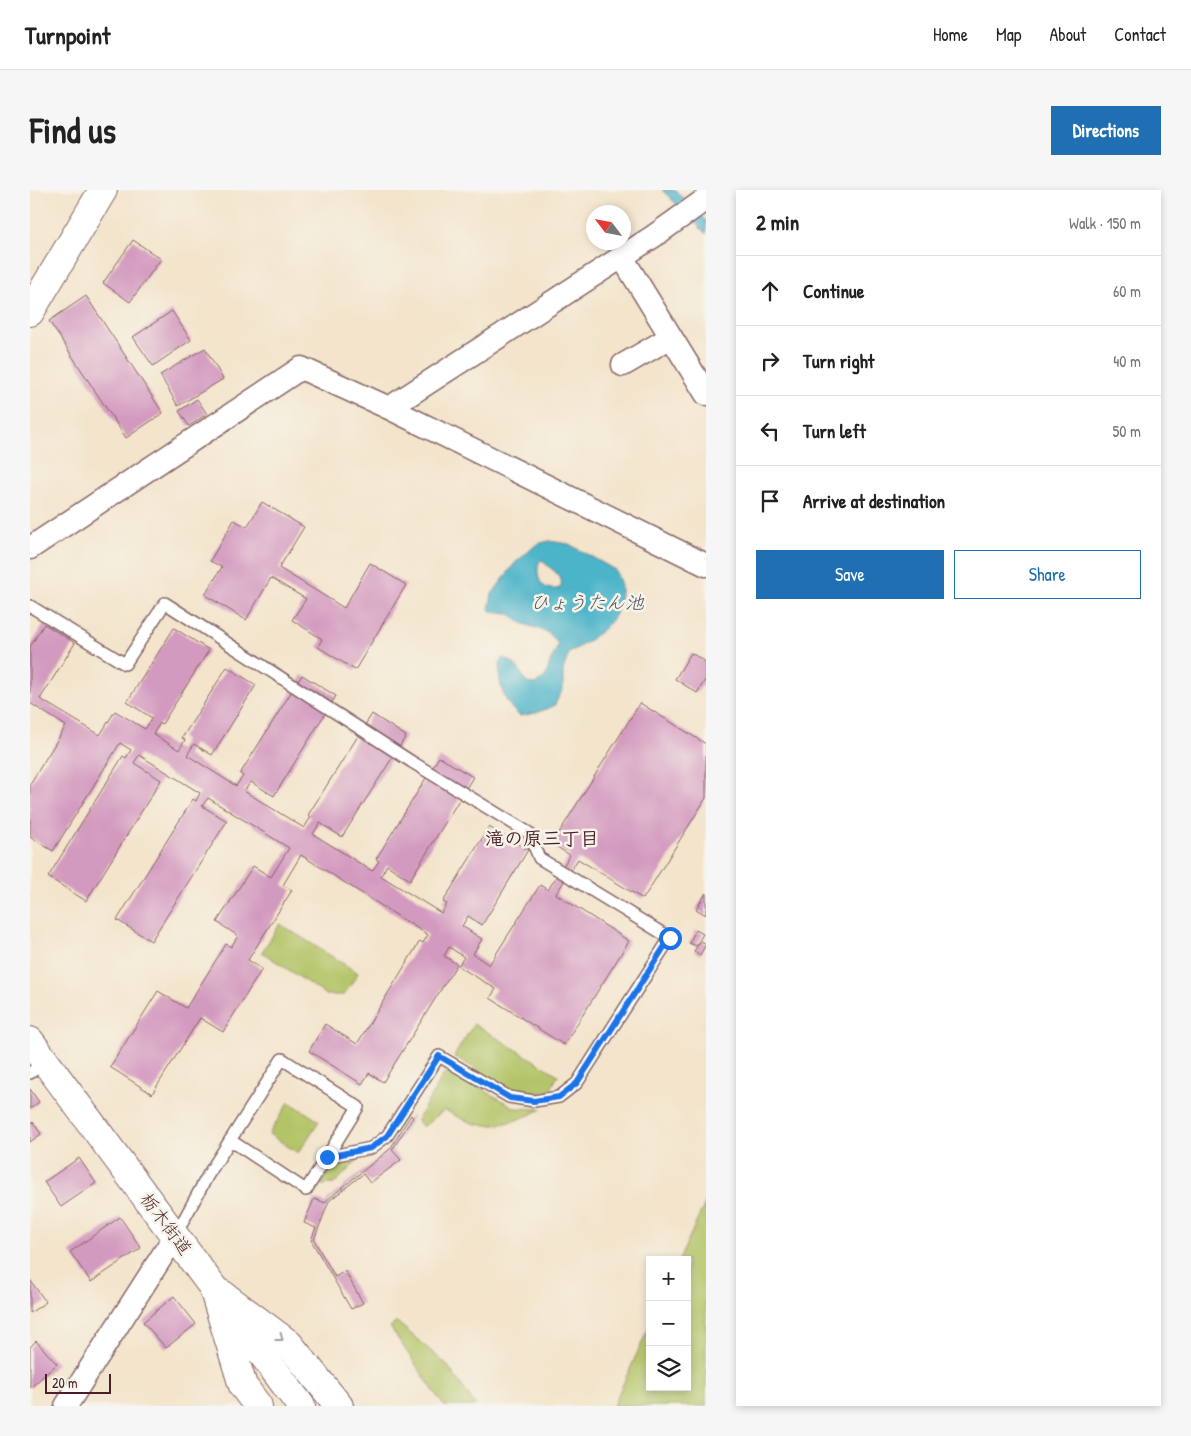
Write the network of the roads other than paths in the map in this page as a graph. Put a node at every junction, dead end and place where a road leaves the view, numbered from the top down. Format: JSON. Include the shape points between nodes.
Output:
{"nodes":[{"id":1,"x":103,"y":190,"type":"edge"},
{"id":2,"x":694,"y":208,"type":"edge"},
{"id":3,"x":622,"y":257,"type":"junction"},
{"id":4,"x":30,"y":312,"type":"edge"},
{"id":5,"x":671,"y":337,"type":"junction"},
{"id":6,"x":622,"y":365,"type":"dead end"},
{"id":7,"x":706,"y":394,"type":"edge"},
{"id":8,"x":388,"y":408,"type":"junction"},
{"id":9,"x":30,"y":548,"type":"edge"},
{"id":10,"x":706,"y":565,"type":"edge"},
{"id":11,"x":30,"y":606,"type":"edge"},
{"id":12,"x":35,"y":1059,"type":"edge"},
{"id":13,"x":230,"y":1140,"type":"junction"},
{"id":14,"x":327,"y":1157,"type":"junction"},
{"id":15,"x":175,"y":1236,"type":"junction"},
{"id":16,"x":213,"y":1288,"type":"junction"},
{"id":17,"x":66,"y":1406,"type":"edge"},
{"id":18,"x":258,"y":1406,"type":"edge"},
{"id":19,"x":301,"y":1406,"type":"edge"},
{"id":20,"x":339,"y":1406,"type":"edge"}],
"edges":[{"from":1,"to":4,"type":"main road"},
{"from":2,"to":3,"type":"street"},
{"from":3,"to":5,"type":"street"},
{"from":3,"to":8,"type":"street"},
{"from":5,"to":6,"type":"street"},
{"from":5,"to":7,"type":"street"},
{"from":8,"to":9,"type":"street","via":[[301,368]]},
{"from":8,"to":10,"type":"street"},
{"from":11,"to":14,"type":"lane","via":[[125,664],[166,604],[529,833],[539,858],[670,938],[577,1083],[559,1097],[534,1101],[510,1098],[439,1056],[387,1136],[371,1148]]},
{"from":12,"to":15,"type":"main road","name":"栃木街道"},
{"from":13,"to":14,"type":"lane","via":[[306,1190]]},
{"from":13,"to":14,"type":"lane","via":[[282,1059],[358,1108]]},
{"from":13,"to":15,"type":"lane"},
{"from":15,"to":16,"type":"main road","name":"栃木街道"},
{"from":15,"to":17,"type":"street"},
{"from":16,"to":18,"type":"main road","via":[[243,1386]]},
{"from":16,"to":19,"type":"main road","name":"栃木街道"},
{"from":16,"to":20,"type":"main road","one_way":true,"via":[[289,1344]]}]}
